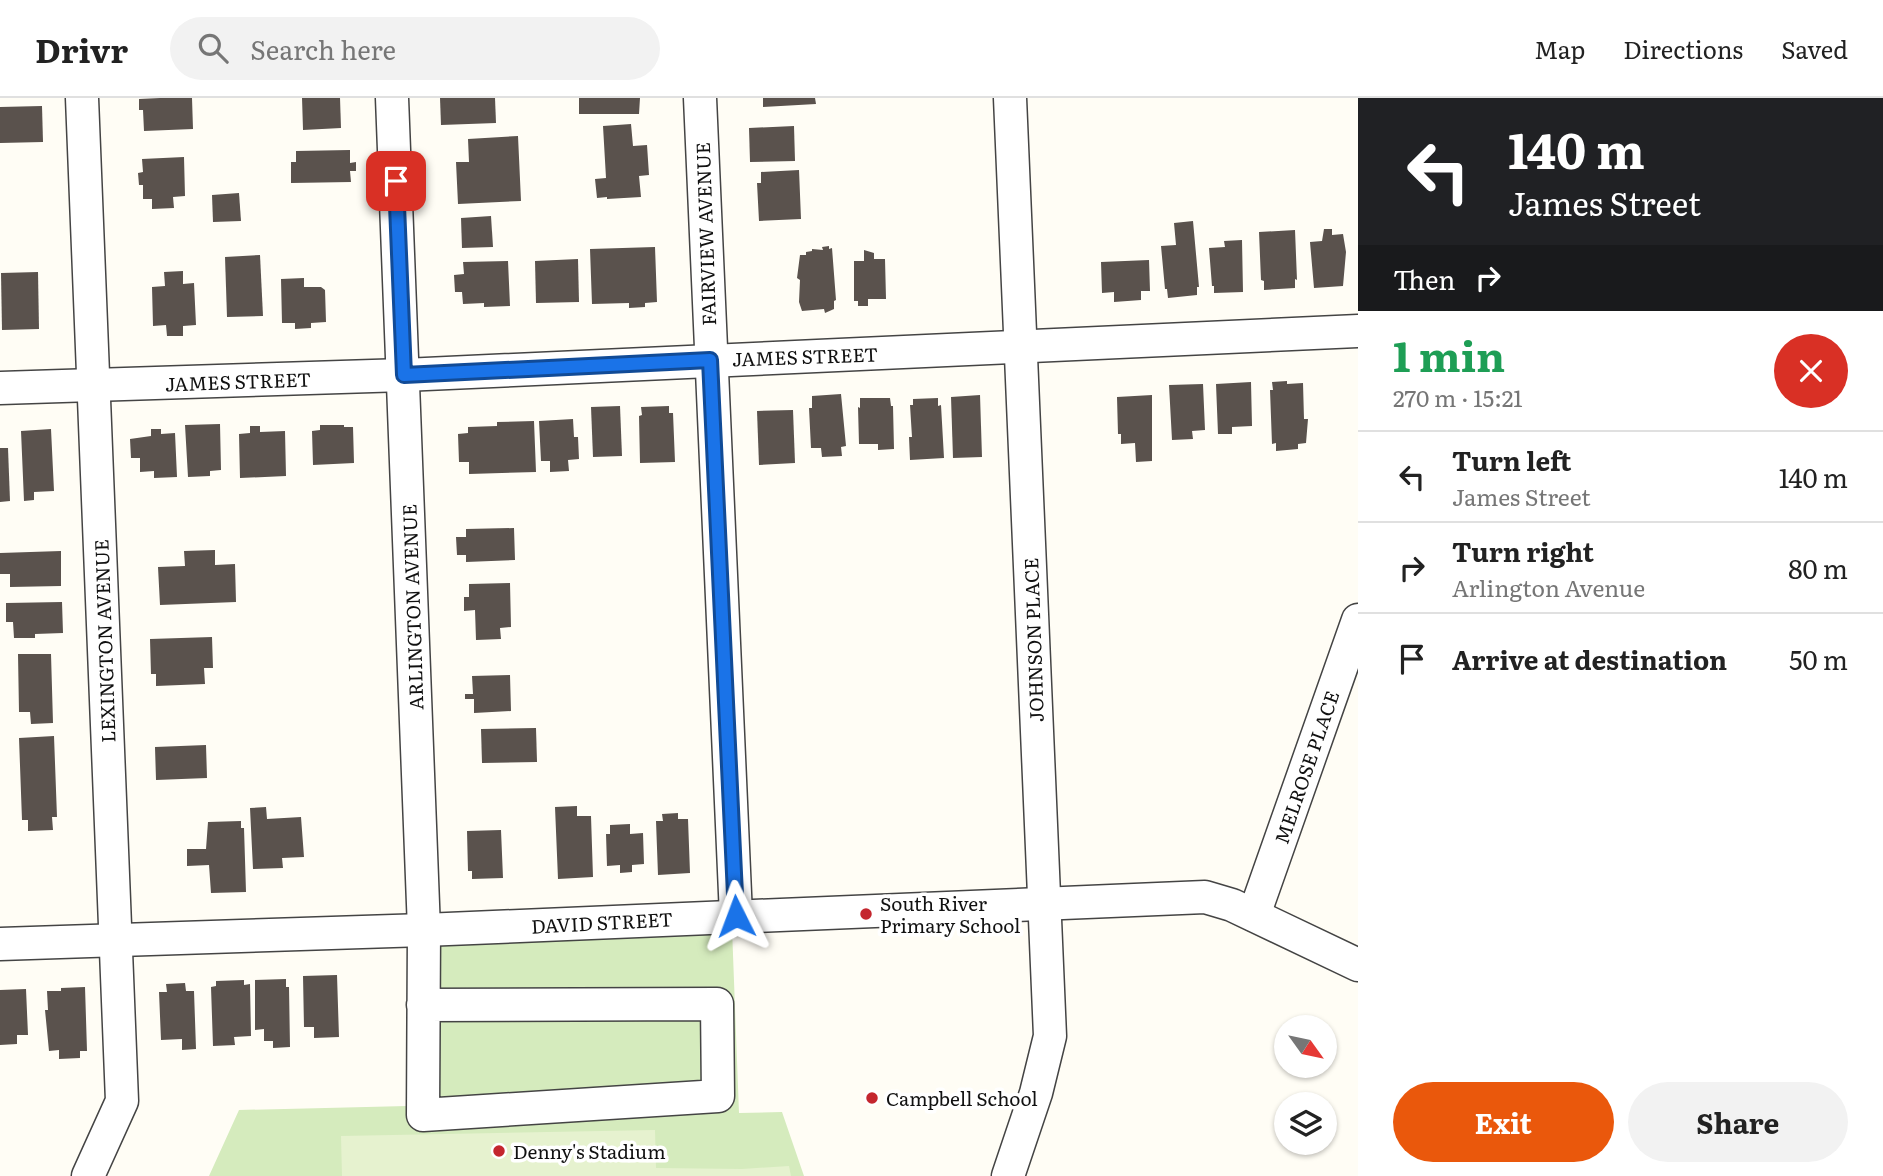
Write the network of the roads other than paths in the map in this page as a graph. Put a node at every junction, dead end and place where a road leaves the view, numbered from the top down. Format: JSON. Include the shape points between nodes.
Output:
{"nodes":[{"id":1,"x":82,"y":98,"type":"edge"},
{"id":2,"x":392,"y":98,"type":"edge"},
{"id":3,"x":700,"y":98,"type":"edge"},
{"id":4,"x":1010,"y":98,"type":"edge"},
{"id":5,"x":1358,"y":331,"type":"edge"},
{"id":6,"x":1021,"y":348,"type":"junction"},
{"id":7,"x":710,"y":360,"type":"junction"},
{"id":8,"x":404,"y":375,"type":"junction"},
{"id":9,"x":94,"y":387,"type":"junction"},
{"id":10,"x":0,"y":388,"type":"edge"},
{"id":11,"x":1358,"y":620,"type":"edge"},
{"id":12,"x":1045,"y":902,"type":"junction"},
{"id":13,"x":1254,"y":915,"type":"junction"},
{"id":14,"x":736,"y":916,"type":"junction"},
{"id":15,"x":424,"y":930,"type":"junction"},
{"id":16,"x":116,"y":941,"type":"junction"},
{"id":17,"x":0,"y":944,"type":"edge"},
{"id":18,"x":1358,"y":965,"type":"edge"},
{"id":19,"x":424,"y":1005,"type":"junction"},
{"id":20,"x":88,"y":1176,"type":"edge"},
{"id":21,"x":1008,"y":1176,"type":"edge"}],
"edges":[{"from":1,"to":9,"type":"street","name":"LEXINGTON AVENUE"},
{"from":2,"to":8,"type":"street","name":"ARLINGTON AVENUE"},
{"from":3,"to":7,"type":"street","name":"FAIRVIEW AVENUE"},
{"from":4,"to":6,"type":"street","name":"JOHNSON PLACE"},
{"from":5,"to":6,"type":"street","name":"JAMES STREET"},
{"from":6,"to":7,"type":"street","name":"JAMES STREET"},
{"from":6,"to":12,"type":"street","name":"JOHNSON PLACE"},
{"from":7,"to":8,"type":"street","name":"JAMES STREET"},
{"from":7,"to":14,"type":"street","name":"FAIRVIEW AVENUE"},
{"from":8,"to":9,"type":"street","name":"JAMES STREET"},
{"from":8,"to":15,"type":"street","name":"ARLINGTON AVENUE"},
{"from":9,"to":10,"type":"street","name":"JAMES STREET"},
{"from":9,"to":16,"type":"street","name":"LEXINGTON AVENUE"},
{"from":11,"to":13,"type":"street","name":"MELROSE PLACE"},
{"from":12,"to":13,"type":"street","name":"DAVID STREET","via":[[1205,897]]},
{"from":12,"to":14,"type":"street","name":"DAVID STREET"},
{"from":12,"to":21,"type":"street","name":"JOHNSON PLACE","via":[[1050,1036]]},
{"from":13,"to":18,"type":"street","name":"DAVID STREET"},
{"from":14,"to":15,"type":"street","name":"DAVID STREET"},
{"from":15,"to":16,"type":"street","name":"DAVID STREET"},
{"from":15,"to":19,"type":"street","name":"ARLINGTON AVENUE"},
{"from":16,"to":17,"type":"street","name":"DAVID STREET"},
{"from":16,"to":20,"type":"street","name":"LEXINGTON AVENUE","via":[[122,1101]]},
{"from":19,"to":19,"type":"street","name":"ARLINGTON AVENUE","via":[[423,1115],[718,1096],[717,1004]]}]}
